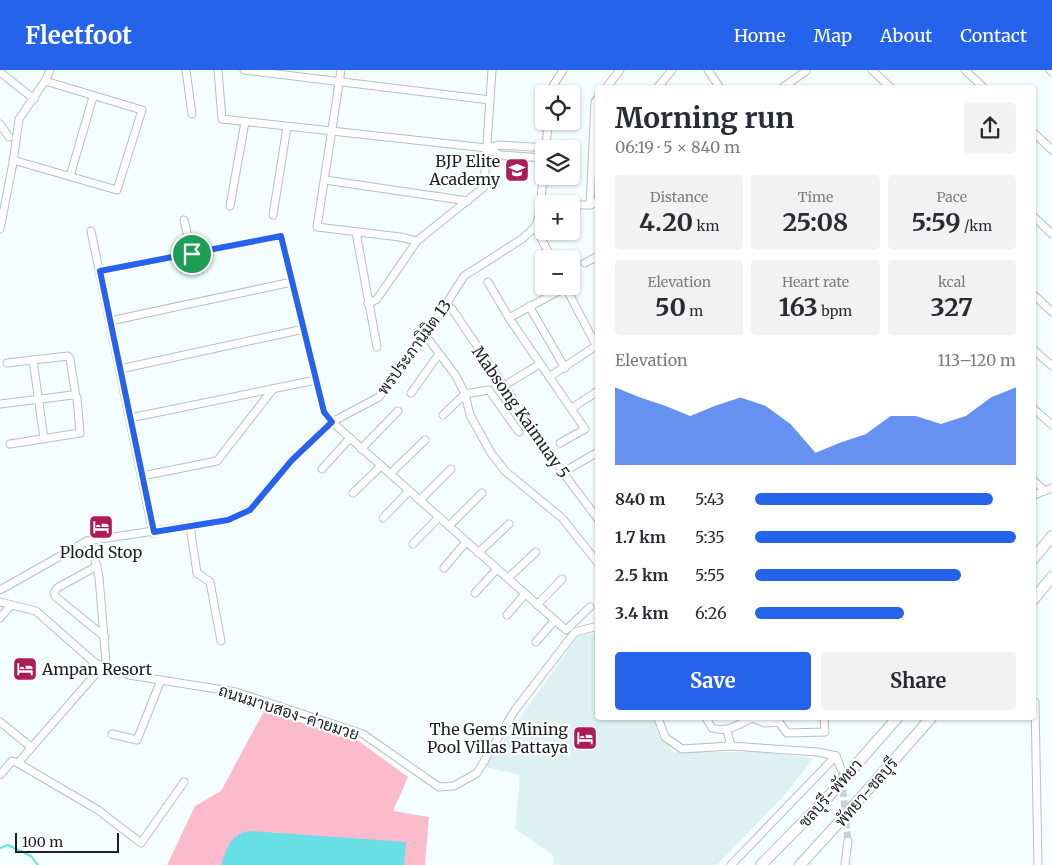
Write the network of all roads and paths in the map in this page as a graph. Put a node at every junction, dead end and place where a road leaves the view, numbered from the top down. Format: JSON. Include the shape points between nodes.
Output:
{"nodes":[{"id":1,"x":50,"y":70,"type":"edge"},
{"id":2,"x":186,"y":70,"type":"edge"},
{"id":3,"x":218,"y":70,"type":"edge"},
{"id":4,"x":244,"y":70,"type":"edge"},
{"id":5,"x":340,"y":70,"type":"edge"},
{"id":6,"x":492,"y":70,"type":"edge"},
{"id":7,"x":563,"y":70,"type":"edge"},
{"id":8,"x":620,"y":70,"type":"edge"},
{"id":9,"x":672,"y":70,"type":"edge"},
{"id":10,"x":709,"y":70,"type":"edge"},
{"id":11,"x":805,"y":70,"type":"edge"},
{"id":12,"x":872,"y":70,"type":"edge"},
{"id":13,"x":965,"y":70,"type":"edge"},
{"id":14,"x":0,"y":72,"type":"edge"},
{"id":15,"x":45,"y":81,"type":"junction"},
{"id":16,"x":339,"y":82,"type":"junction"},
{"id":17,"x":554,"y":85,"type":"edge"},
{"id":18,"x":608,"y":85,"type":"edge"},
{"id":19,"x":660,"y":85,"type":"edge"},
{"id":20,"x":718,"y":85,"type":"edge"},
{"id":21,"x":786,"y":85,"type":"edge"},
{"id":22,"x":888,"y":85,"type":"edge"},
{"id":23,"x":981,"y":85,"type":"edge"},
{"id":24,"x":93,"y":97,"type":"junction"},
{"id":25,"x":34,"y":99,"type":"junction"},
{"id":26,"x":490,"y":100,"type":"junction"},
{"id":27,"x":595,"y":102,"type":"edge"},
{"id":28,"x":192,"y":114,"type":"dead end"},
{"id":29,"x":245,"y":122,"type":"junction"},
{"id":30,"x":0,"y":124,"type":"edge"},
{"id":31,"x":287,"y":127,"type":"junction"},
{"id":32,"x":332,"y":132,"type":"junction"},
{"id":33,"x":595,"y":134,"type":"edge"},
{"id":34,"x":1036,"y":135,"type":"edge"},
{"id":35,"x":9,"y":137,"type":"dead end"},
{"id":36,"x":487,"y":148,"type":"junction"},
{"id":37,"x":535,"y":148,"type":"edge"},
{"id":38,"x":1052,"y":150,"type":"edge"},
{"id":39,"x":535,"y":157,"type":"edge"},
{"id":40,"x":13,"y":160,"type":"junction"},
{"id":41,"x":70,"y":176,"type":"junction"},
{"id":42,"x":326,"y":180,"type":"junction"},
{"id":43,"x":0,"y":192,"type":"edge"},
{"id":44,"x":6,"y":200,"type":"junction"},
{"id":45,"x":468,"y":201,"type":"junction"},
{"id":46,"x":595,"y":202,"type":"edge"},
{"id":47,"x":580,"y":205,"type":"edge"},
{"id":48,"x":590,"y":205,"type":"junction"},
{"id":49,"x":230,"y":206,"type":"dead end"},
{"id":50,"x":273,"y":215,"type":"dead end"},
{"id":51,"x":1036,"y":219,"type":"edge"},
{"id":52,"x":184,"y":220,"type":"dead end"},
{"id":53,"x":535,"y":227,"type":"edge"},
{"id":54,"x":0,"y":229,"type":"edge"},
{"id":55,"x":91,"y":231,"type":"dead end"},
{"id":56,"x":356,"y":232,"type":"junction"},
{"id":57,"x":1052,"y":234,"type":"edge"},
{"id":58,"x":416,"y":241,"type":"junction"},
{"id":59,"x":192,"y":254,"type":"junction"},
{"id":60,"x":595,"y":258,"type":"edge"},
{"id":61,"x":585,"y":263,"type":"dead end"},
{"id":62,"x":100,"y":271,"type":"junction"},
{"id":63,"x":292,"y":282,"type":"junction"},
{"id":64,"x":488,"y":282,"type":"dead end"},
{"id":65,"x":549,"y":295,"type":"edge"},
{"id":66,"x":570,"y":295,"type":"edge"},
{"id":67,"x":1036,"y":297,"type":"edge"},
{"id":68,"x":368,"y":304,"type":"junction"},
{"id":69,"x":445,"y":305,"type":"junction"},
{"id":70,"x":529,"y":306,"type":"junction"},
{"id":71,"x":1052,"y":312,"type":"edge"},
{"id":72,"x":508,"y":318,"type":"junction"},
{"id":73,"x":110,"y":321,"type":"junction"},
{"id":74,"x":304,"y":329,"type":"junction"},
{"id":75,"x":426,"y":336,"type":"junction"},
{"id":76,"x":595,"y":344,"type":"edge"},
{"id":77,"x":377,"y":347,"type":"dead end"},
{"id":78,"x":595,"y":349,"type":"edge"},
{"id":79,"x":1036,"y":352,"type":"edge"},
{"id":80,"x":439,"y":354,"type":"junction"},
{"id":81,"x":33,"y":360,"type":"junction"},
{"id":82,"x":7,"y":363,"type":"dead end"},
{"id":83,"x":540,"y":364,"type":"junction"},
{"id":84,"x":1052,"y":366,"type":"edge"},
{"id":85,"x":565,"y":368,"type":"junction"},
{"id":86,"x":120,"y":369,"type":"junction"},
{"id":87,"x":549,"y":377,"type":"junction"},
{"id":88,"x":316,"y":380,"type":"junction"},
{"id":89,"x":510,"y":382,"type":"dead end"},
{"id":90,"x":273,"y":389,"type":"junction"},
{"id":91,"x":411,"y":393,"type":"dead end"},
{"id":92,"x":595,"y":393,"type":"edge"},
{"id":93,"x":465,"y":394,"type":"junction"},
{"id":94,"x":76,"y":396,"type":"junction"},
{"id":95,"x":39,"y":399,"type":"junction"},
{"id":96,"x":0,"y":404,"type":"edge"},
{"id":97,"x":572,"y":408,"type":"junction"},
{"id":98,"x":398,"y":411,"type":"dead end"},
{"id":99,"x":1036,"y":411,"type":"edge"},
{"id":100,"x":443,"y":415,"type":"dead end"},
{"id":101,"x":130,"y":418,"type":"junction"},
{"id":102,"x":332,"y":422,"type":"junction"},
{"id":103,"x":1052,"y":425,"type":"edge"},
{"id":104,"x":519,"y":432,"type":"dead end"},
{"id":105,"x":350,"y":438,"type":"junction"},
{"id":106,"x":44,"y":439,"type":"junction"},
{"id":107,"x":425,"y":440,"type":"dead end"},
{"id":108,"x":560,"y":443,"type":"dead end"},
{"id":109,"x":10,"y":444,"type":"dead end"},
{"id":110,"x":362,"y":449,"type":"junction"},
{"id":111,"x":595,"y":454,"type":"edge"},
{"id":112,"x":380,"y":466,"type":"junction"},
{"id":113,"x":322,"y":469,"type":"dead end"},
{"id":114,"x":451,"y":469,"type":"dead end"},
{"id":115,"x":567,"y":470,"type":"dead end"},
{"id":116,"x":390,"y":474,"type":"junction"},
{"id":117,"x":142,"y":476,"type":"junction"},
{"id":118,"x":1036,"y":482,"type":"edge"},
{"id":119,"x":1048,"y":490,"type":"edge"},
{"id":120,"x":409,"y":491,"type":"junction"},
{"id":121,"x":353,"y":493,"type":"dead end"},
{"id":122,"x":482,"y":493,"type":"dead end"},
{"id":123,"x":1036,"y":494,"type":"edge"},
{"id":124,"x":420,"y":500,"type":"junction"},
{"id":125,"x":595,"y":515,"type":"edge"},
{"id":126,"x":439,"y":517,"type":"junction"},
{"id":127,"x":383,"y":518,"type":"dead end"},
{"id":128,"x":508,"y":524,"type":"dead end"},
{"id":129,"x":190,"y":526,"type":"junction"},
{"id":130,"x":449,"y":526,"type":"junction"},
{"id":131,"x":154,"y":532,"type":"junction"},
{"id":132,"x":1052,"y":536,"type":"edge"},
{"id":133,"x":87,"y":541,"type":"junction"},
{"id":134,"x":466,"y":542,"type":"junction"},
{"id":135,"x":413,"y":544,"type":"dead end"},
{"id":136,"x":536,"y":552,"type":"dead end"},
{"id":137,"x":478,"y":553,"type":"junction"},
{"id":138,"x":1036,"y":556,"type":"edge"},
{"id":139,"x":595,"y":560,"type":"edge"},
{"id":140,"x":97,"y":566,"type":"junction"},
{"id":141,"x":444,"y":568,"type":"dead end"},
{"id":142,"x":498,"y":569,"type":"junction"},
{"id":143,"x":1052,"y":577,"type":"edge"},
{"id":144,"x":508,"y":578,"type":"junction"},
{"id":145,"x":562,"y":579,"type":"dead end"},
{"id":146,"x":0,"y":590,"type":"edge"},
{"id":147,"x":475,"y":593,"type":"dead end"},
{"id":148,"x":526,"y":594,"type":"junction"},
{"id":149,"x":1036,"y":597,"type":"edge"},
{"id":150,"x":0,"y":602,"type":"edge"},
{"id":151,"x":537,"y":604,"type":"junction"},
{"id":152,"x":11,"y":605,"type":"junction"},
{"id":153,"x":590,"y":607,"type":"dead end"},
{"id":154,"x":507,"y":615,"type":"dead end"},
{"id":155,"x":0,"y":618,"type":"edge"},
{"id":156,"x":555,"y":620,"type":"junction"},
{"id":157,"x":595,"y":627,"type":"edge"},
{"id":158,"x":105,"y":637,"type":"junction"},
{"id":159,"x":221,"y":641,"type":"dead end"},
{"id":160,"x":536,"y":642,"type":"dead end"},
{"id":161,"x":104,"y":666,"type":"junction"},
{"id":162,"x":161,"y":680,"type":"junction"},
{"id":163,"x":659,"y":720,"type":"edge"},
{"id":164,"x":707,"y":720,"type":"edge"},
{"id":165,"x":748,"y":720,"type":"edge"},
{"id":166,"x":757,"y":720,"type":"edge"},
{"id":167,"x":824,"y":720,"type":"edge"},
{"id":168,"x":895,"y":720,"type":"edge"},
{"id":169,"x":929,"y":720,"type":"edge"},
{"id":170,"x":1035,"y":720,"type":"edge"},
{"id":171,"x":0,"y":722,"type":"edge"},
{"id":172,"x":726,"y":730,"type":"junction"},
{"id":173,"x":112,"y":734,"type":"dead end"},
{"id":174,"x":731,"y":746,"type":"junction"},
{"id":175,"x":31,"y":747,"type":"junction"},
{"id":176,"x":836,"y":756,"type":"junction"},
{"id":177,"x":18,"y":763,"type":"junction"},
{"id":178,"x":841,"y":768,"type":"tunnel mouth"},
{"id":179,"x":0,"y":775,"type":"edge"},
{"id":180,"x":184,"y":782,"type":"dead end"},
{"id":181,"x":848,"y":841,"type":"tunnel mouth"},
{"id":182,"x":731,"y":865,"type":"edge"},
{"id":183,"x":761,"y":865,"type":"edge"},
{"id":184,"x":800,"y":865,"type":"edge"},
{"id":185,"x":845,"y":865,"type":"edge"},
{"id":186,"x":1038,"y":865,"type":"edge"}],
"edges":[{"from":1,"to":15,"type":"street"},
{"from":2,"to":28,"type":"street"},
{"from":3,"to":29,"type":"street","via":[[222,119]]},
{"from":4,"to":16,"type":"street"},
{"from":5,"to":16,"type":"street"},
{"from":6,"to":26,"type":"street"},
{"from":7,"to":17,"type":"street"},
{"from":8,"to":18,"type":"street"},
{"from":9,"to":19,"type":"street"},
{"from":10,"to":20,"type":"street"},
{"from":11,"to":21,"type":"street"},
{"from":12,"to":22,"type":"street"},
{"from":13,"to":23,"type":"street"},
{"from":14,"to":25,"type":"street"},
{"from":15,"to":24,"type":"street"},
{"from":15,"to":25,"type":"street"},
{"from":16,"to":26,"type":"street"},
{"from":16,"to":32,"type":"street"},
{"from":24,"to":41,"type":"street"},
{"from":24,"to":41,"type":"street","via":[[142,110],[117,190]]},
{"from":25,"to":40,"type":"street","via":[[19,119]]},
{"from":26,"to":36,"type":"street"},
{"from":27,"to":33,"type":"street"},
{"from":29,"to":31,"type":"street"},
{"from":29,"to":49,"type":"street"},
{"from":30,"to":35,"type":"street"},
{"from":31,"to":32,"type":"street"},
{"from":31,"to":50,"type":"street"},
{"from":32,"to":36,"type":"street"},
{"from":32,"to":42,"type":"street"},
{"from":33,"to":48,"type":"street"},
{"from":34,"to":38,"type":"street"},
{"from":36,"to":37,"type":"street","via":[[500,145]]},
{"from":36,"to":39,"type":"street","via":[[500,155]]},
{"from":36,"to":45,"type":"street","via":[[484,187]]},
{"from":40,"to":41,"type":"street"},
{"from":40,"to":44,"type":"street"},
{"from":42,"to":45,"type":"street"},
{"from":42,"to":56,"type":"street","via":[[317,227]]},
{"from":43,"to":44,"type":"street"},
{"from":44,"to":54,"type":"street"},
{"from":45,"to":58,"type":"street"},
{"from":46,"to":48,"type":"street"},
{"from":47,"to":48,"type":"street"},
{"from":51,"to":57,"type":"street"},
{"from":52,"to":59,"type":"street"},
{"from":53,"to":69,"type":"street","name":"พรประภานิมิต 13","via":[[522,240],[464,276]]},
{"from":55,"to":62,"type":"street"},
{"from":56,"to":58,"type":"street"},
{"from":56,"to":68,"type":"street"},
{"from":58,"to":68,"type":"street","via":[[377,299]]},
{"from":59,"to":62,"type":"street"},
{"from":59,"to":63,"type":"street","via":[[281,236]]},
{"from":60,"to":61,"type":"street"},
{"from":62,"to":73,"type":"street"},
{"from":63,"to":73,"type":"street"},
{"from":63,"to":74,"type":"street"},
{"from":64,"to":72,"type":"street"},
{"from":65,"to":70,"type":"street"},
{"from":66,"to":76,"type":"street"},
{"from":67,"to":71,"type":"street"},
{"from":68,"to":77,"type":"street"},
{"from":69,"to":75,"type":"street","name":"พรประภานิมิต 13"},
{"from":69,"to":125,"type":"street","name":"Mabsong Kaimuay 5","via":[[452,309]]},
{"from":70,"to":72,"type":"street"},
{"from":70,"to":85,"type":"street"},
{"from":72,"to":83,"type":"street"},
{"from":73,"to":86,"type":"street"},
{"from":74,"to":86,"type":"street"},
{"from":74,"to":88,"type":"street"},
{"from":75,"to":80,"type":"street"},
{"from":75,"to":102,"type":"street","name":"พรประภานิมิต 13","via":[[379,397]]},
{"from":78,"to":85,"type":"street"},
{"from":79,"to":84,"type":"street"},
{"from":80,"to":91,"type":"street"},
{"from":80,"to":93,"type":"street"},
{"from":81,"to":82,"type":"street"},
{"from":81,"to":94,"type":"street","via":[[70,358]]},
{"from":81,"to":95,"type":"street"},
{"from":83,"to":87,"type":"street"},
{"from":83,"to":89,"type":"street"},
{"from":85,"to":87,"type":"street"},
{"from":86,"to":101,"type":"street"},
{"from":87,"to":97,"type":"street"},
{"from":88,"to":90,"type":"street"},
{"from":88,"to":102,"type":"street","via":[[324,412]]},
{"from":90,"to":101,"type":"street"},
{"from":90,"to":117,"type":"street","via":[[217,461]]},
{"from":92,"to":97,"type":"street"},
{"from":93,"to":100,"type":"street"},
{"from":93,"to":104,"type":"street","via":[[489,390]]},
{"from":93,"to":139,"type":"street","via":[[470,415],[491,453],[505,470],[562,518]]},
{"from":94,"to":95,"type":"street"},
{"from":94,"to":106,"type":"street","via":[[81,432]]},
{"from":95,"to":96,"type":"street"},
{"from":95,"to":106,"type":"street"},
{"from":97,"to":108,"type":"street","via":[[586,429]]},
{"from":98,"to":110,"type":"street"},
{"from":99,"to":103,"type":"street"},
{"from":101,"to":117,"type":"street"},
{"from":102,"to":105,"type":"street"},
{"from":102,"to":129,"type":"street","name":"พรประภานิมิต 13","via":[[292,460],[250,510],[228,520]]},
{"from":105,"to":110,"type":"street"},
{"from":105,"to":113,"type":"street"},
{"from":106,"to":109,"type":"street"},
{"from":107,"to":116,"type":"street"},
{"from":110,"to":112,"type":"street"},
{"from":111,"to":115,"type":"street"},
{"from":112,"to":116,"type":"street"},
{"from":112,"to":121,"type":"street"},
{"from":114,"to":124,"type":"street"},
{"from":116,"to":120,"type":"street"},
{"from":117,"to":131,"type":"street"},
{"from":118,"to":119,"type":"street"},
{"from":119,"to":123,"type":"street"},
{"from":120,"to":124,"type":"street"},
{"from":120,"to":127,"type":"street"},
{"from":122,"to":130,"type":"street"},
{"from":124,"to":126,"type":"street"},
{"from":126,"to":130,"type":"street"},
{"from":126,"to":135,"type":"street"},
{"from":128,"to":137,"type":"street"},
{"from":129,"to":131,"type":"street","name":"พรประภานิมิต 13"},
{"from":129,"to":159,"type":"street","via":[[197,573],[210,582]]},
{"from":130,"to":134,"type":"street"},
{"from":131,"to":133,"type":"street","name":"พรประภานิมิต 13"},
{"from":132,"to":138,"type":"highway"},
{"from":133,"to":140,"type":"street"},
{"from":133,"to":146,"type":"street","name":"พรประภานิมิต 13"},
{"from":134,"to":137,"type":"street"},
{"from":134,"to":141,"type":"street"},
{"from":136,"to":144,"type":"street"},
{"from":137,"to":142,"type":"street"},
{"from":140,"to":158,"type":"street"},
{"from":140,"to":158,"type":"street","via":[[57,588],[54,593]]},
{"from":142,"to":144,"type":"street"},
{"from":142,"to":147,"type":"street"},
{"from":143,"to":149,"type":"highway"},
{"from":144,"to":148,"type":"street"},
{"from":145,"to":151,"type":"street"},
{"from":148,"to":151,"type":"street"},
{"from":148,"to":154,"type":"street"},
{"from":150,"to":152,"type":"street","name":"ถนนมาบสอง-ค่ายมวย"},
{"from":151,"to":156,"type":"street"},
{"from":152,"to":155,"type":"street"},
{"from":152,"to":161,"type":"street","name":"ถนนมาบสอง-ค่ายมวย","via":[[36,611],[95,663]]},
{"from":153,"to":156,"type":"street","via":[[566,630]]},
{"from":156,"to":160,"type":"street"},
{"from":157,"to":162,"type":"street","name":"ถนนมาบสอง-ค่ายมวย","via":[[575,632],[515,710],[477,773],[454,786],[439,787],[362,734],[236,692]]},
{"from":158,"to":161,"type":"street","via":[[107,658]]},
{"from":161,"to":162,"type":"street","name":"ถนนมาบสอง-ค่ายมวย"},
{"from":161,"to":175,"type":"street"},
{"from":162,"to":173,"type":"street","via":[[137,740]]},
{"from":163,"to":174,"type":"street","via":[[665,737],[682,749]]},
{"from":164,"to":172,"type":"street","via":[[712,728]]},
{"from":165,"to":172,"type":"street"},
{"from":166,"to":167,"type":"street","via":[[779,722],[786,733],[825,732]]},
{"from":168,"to":183,"type":"highway","name":"ชลบุรี-พัทยา","via":[[828,797]]},
{"from":169,"to":184,"type":"highway","name":"พัทยา-ชลบุรี"},
{"from":170,"to":186,"type":"street"},
{"from":171,"to":175,"type":"street"},
{"from":172,"to":174,"type":"street"},
{"from":174,"to":176,"type":"street"},
{"from":175,"to":177,"type":"street"},
{"from":176,"to":178,"type":"street"},
{"from":176,"to":182,"type":"street"},
{"from":177,"to":179,"type":"street","via":[[12,760]]},
{"from":177,"to":180,"type":"street","via":[[98,810],[141,843]]},
{"from":181,"to":185,"type":"street"}]}
